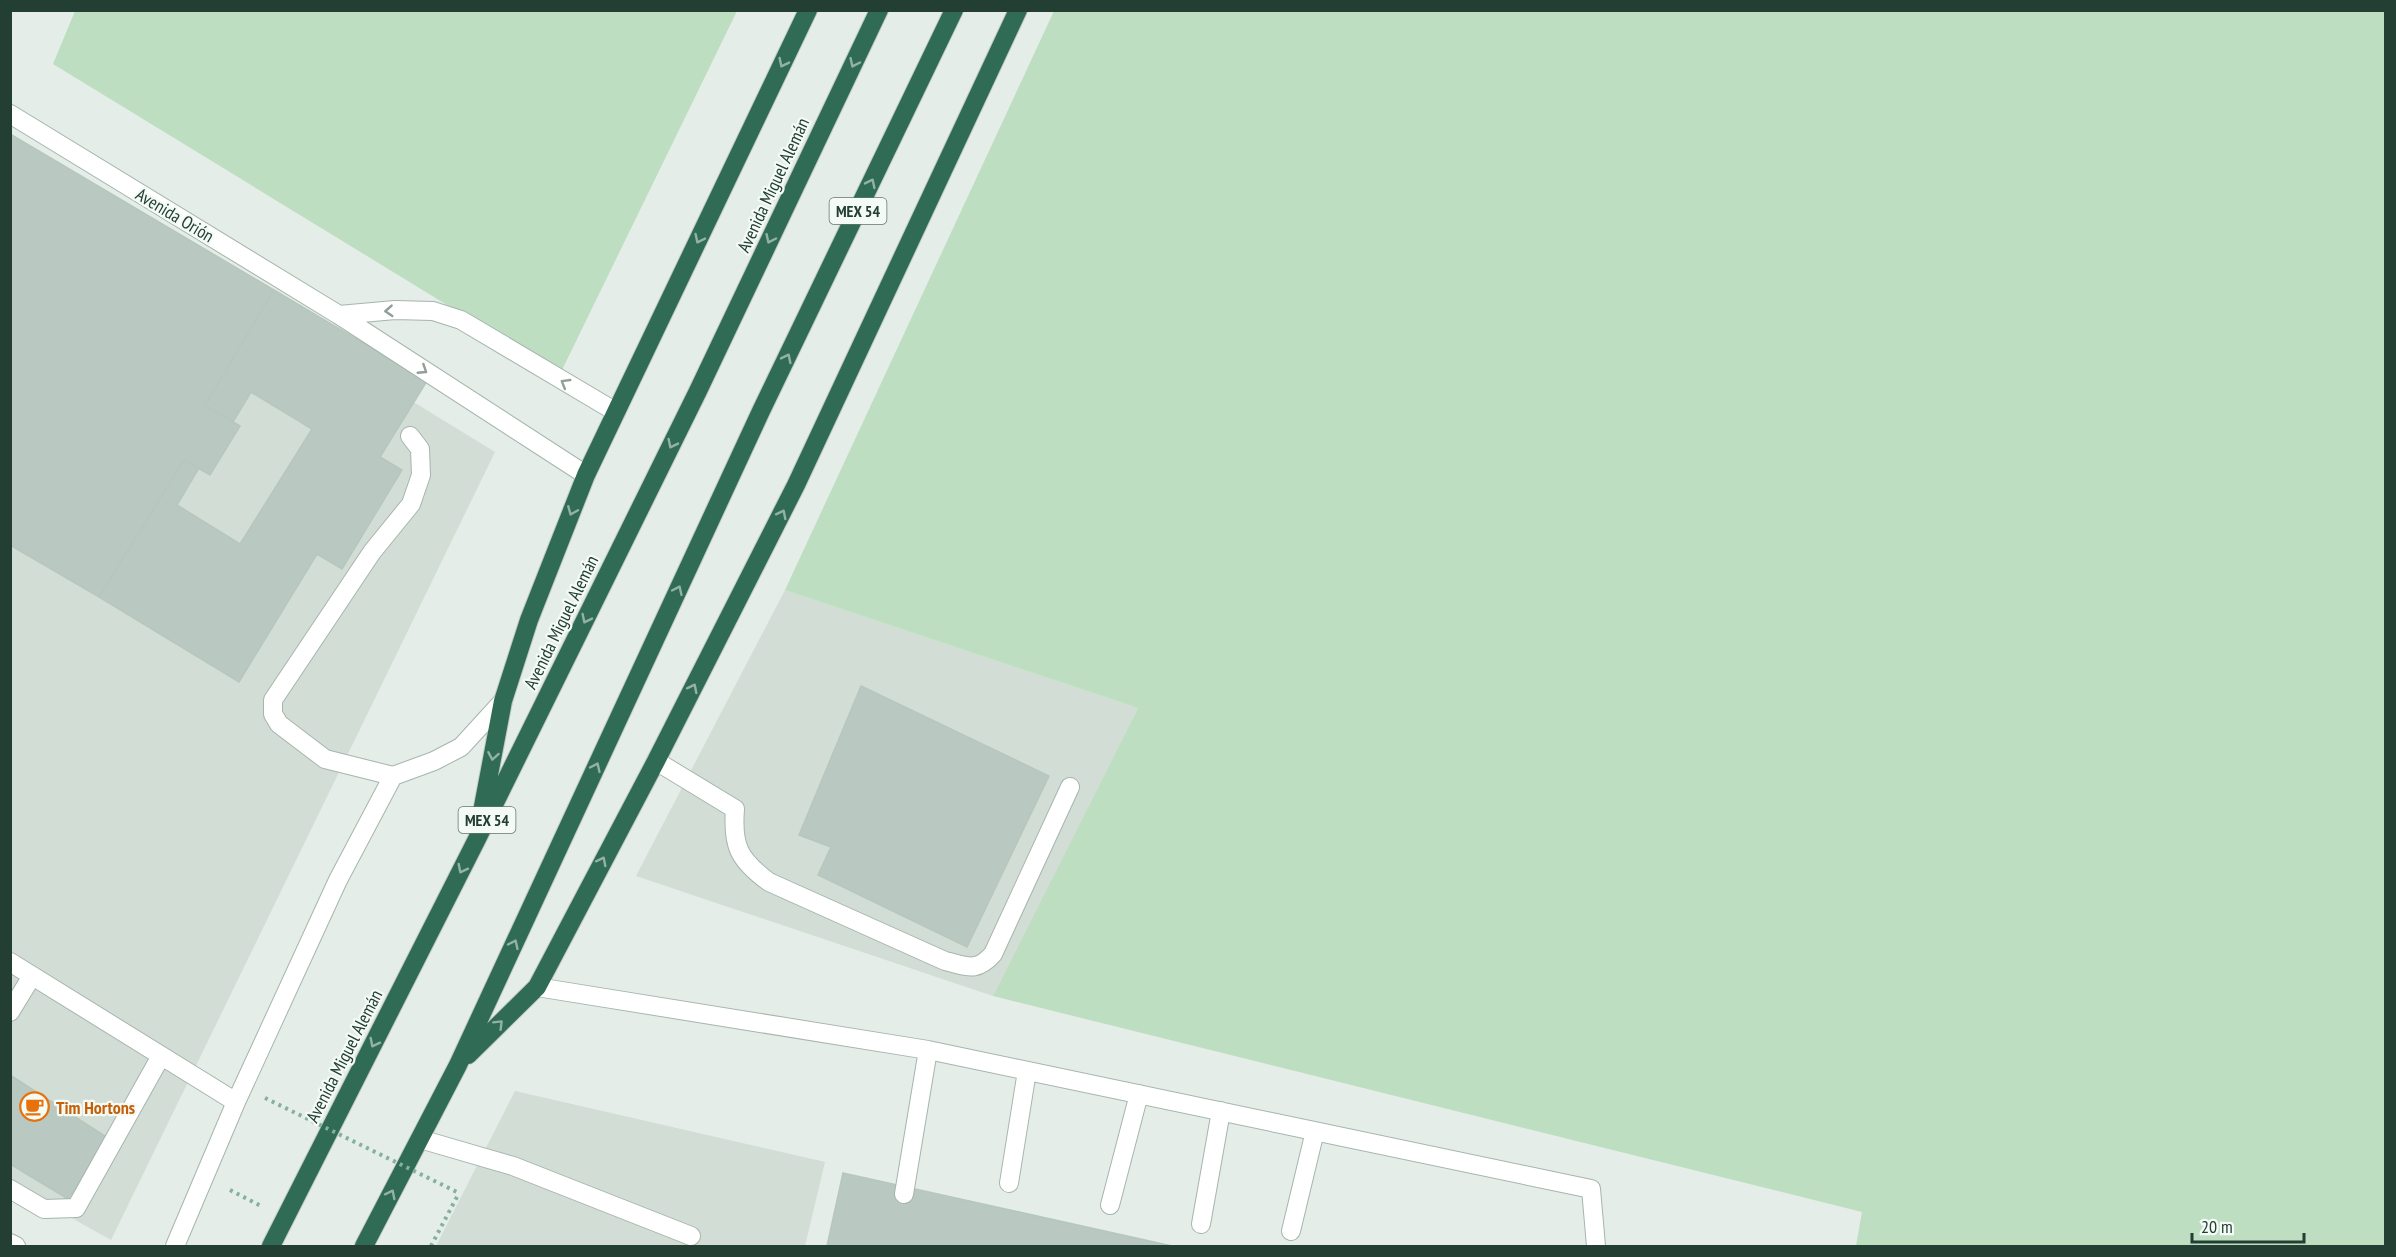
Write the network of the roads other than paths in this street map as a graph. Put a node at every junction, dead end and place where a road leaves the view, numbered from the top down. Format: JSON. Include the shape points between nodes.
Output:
{"nodes":[{"id":1,"x":808,"y":10,"type":"edge"},
{"id":2,"x":879,"y":10,"type":"edge"},
{"id":3,"x":954,"y":10,"type":"edge"},
{"id":4,"x":1018,"y":10,"type":"edge"},
{"id":5,"x":10,"y":114,"type":"edge"},
{"id":6,"x":339,"y":315,"type":"junction"},
{"id":7,"x":616,"y":412,"type":"junction"},
{"id":8,"x":410,"y":436,"type":"dead end"},
{"id":9,"x":586,"y":475,"type":"junction"},
{"id":10,"x":503,"y":700,"type":"junction"},
{"id":11,"x":656,"y":762,"type":"junction"},
{"id":12,"x":393,"y":776,"type":"junction"},
{"id":13,"x":1070,"y":787,"type":"dead end"},
{"id":14,"x":477,"y":839,"type":"junction"},
{"id":15,"x":10,"y":962,"type":"edge"},
{"id":16,"x":32,"y":975,"type":"junction"},
{"id":17,"x":537,"y":987,"type":"junction"},
{"id":18,"x":10,"y":1012,"type":"edge"},
{"id":19,"x":928,"y":1050,"type":"junction"},
{"id":20,"x":161,"y":1056,"type":"junction"},
{"id":21,"x":458,"y":1065,"type":"junction"},
{"id":22,"x":1028,"y":1071,"type":"junction"},
{"id":23,"x":1139,"y":1094,"type":"junction"},
{"id":24,"x":236,"y":1102,"type":"junction"},
{"id":25,"x":1221,"y":1111,"type":"junction"},
{"id":26,"x":1316,"y":1131,"type":"junction"},
{"id":27,"x":420,"y":1138,"type":"junction"},
{"id":28,"x":1010,"y":1183,"type":"dead end"},
{"id":29,"x":10,"y":1189,"type":"edge"},
{"id":30,"x":904,"y":1194,"type":"dead end"},
{"id":31,"x":1110,"y":1205,"type":"dead end"},
{"id":32,"x":1201,"y":1224,"type":"dead end"},
{"id":33,"x":1291,"y":1231,"type":"dead end"},
{"id":34,"x":691,"y":1236,"type":"dead end"},
{"id":35,"x":10,"y":1243,"type":"edge"},
{"id":36,"x":15,"y":1246,"type":"edge"},
{"id":37,"x":175,"y":1246,"type":"edge"},
{"id":38,"x":271,"y":1246,"type":"edge"},
{"id":39,"x":364,"y":1246,"type":"edge"},
{"id":40,"x":1596,"y":1246,"type":"edge"}],
"edges":[{"from":1,"to":7,"type":"highway","one_way":true},
{"from":2,"to":14,"type":"highway","name":"Avenida Miguel Alemán","number":"MEX 54","one_way":true,"via":[[698,391]]},
{"from":21,"to":3,"type":"highway","number":"MEX 54","one_way":true,"via":[[762,411]]},
{"from":11,"to":4,"type":"highway","one_way":true,"via":[[796,485]]},
{"from":5,"to":6,"type":"street","name":"Avenida Orión"},
{"from":7,"to":6,"type":"street","one_way":true,"via":[[460,320],[433,311]]},
{"from":6,"to":9,"type":"street","name":"Avenida Orión","one_way":true},
{"from":7,"to":9,"type":"highway"},
{"from":8,"to":12,"type":"street","via":[[420,449],[421,475],[411,504],[366,562],[273,700],[273,714],[279,724],[325,759]]},
{"from":9,"to":10,"type":"highway","one_way":true,"via":[[529,620]]},
{"from":10,"to":12,"type":"street","via":[[461,747]]},
{"from":10,"to":14,"type":"highway","one_way":true},
{"from":11,"to":13,"type":"street","via":[[735,809],[733,834],[740,850],[752,870],[769,882],[945,961],[971,967],[983,964],[993,954]]},
{"from":17,"to":11,"type":"highway","one_way":true},
{"from":12,"to":24,"type":"street","via":[[338,880]]},
{"from":14,"to":38,"type":"highway","name":"Avenida Miguel Alemán","number":"MEX 54","one_way":true},
{"from":15,"to":16,"type":"street"},
{"from":16,"to":18,"type":"street"},
{"from":16,"to":20,"type":"street"},
{"from":17,"to":19,"type":"street"},
{"from":21,"to":17,"type":"highway","one_way":true},
{"from":19,"to":22,"type":"street"},
{"from":19,"to":30,"type":"street"},
{"from":20,"to":24,"type":"street"},
{"from":20,"to":29,"type":"street","via":[[76,1208],[44,1209]]},
{"from":21,"to":27,"type":"highway","number":"MEX 54"},
{"from":22,"to":23,"type":"street"},
{"from":22,"to":28,"type":"street"},
{"from":23,"to":25,"type":"street"},
{"from":23,"to":31,"type":"street"},
{"from":24,"to":37,"type":"street"},
{"from":25,"to":26,"type":"street"},
{"from":25,"to":32,"type":"street"},
{"from":26,"to":33,"type":"street"},
{"from":26,"to":40,"type":"street","via":[[1591,1189]]},
{"from":27,"to":34,"type":"street","via":[[513,1166]]},
{"from":39,"to":27,"type":"highway","number":"MEX 54","one_way":true},
{"from":35,"to":36,"type":"street"}]}
